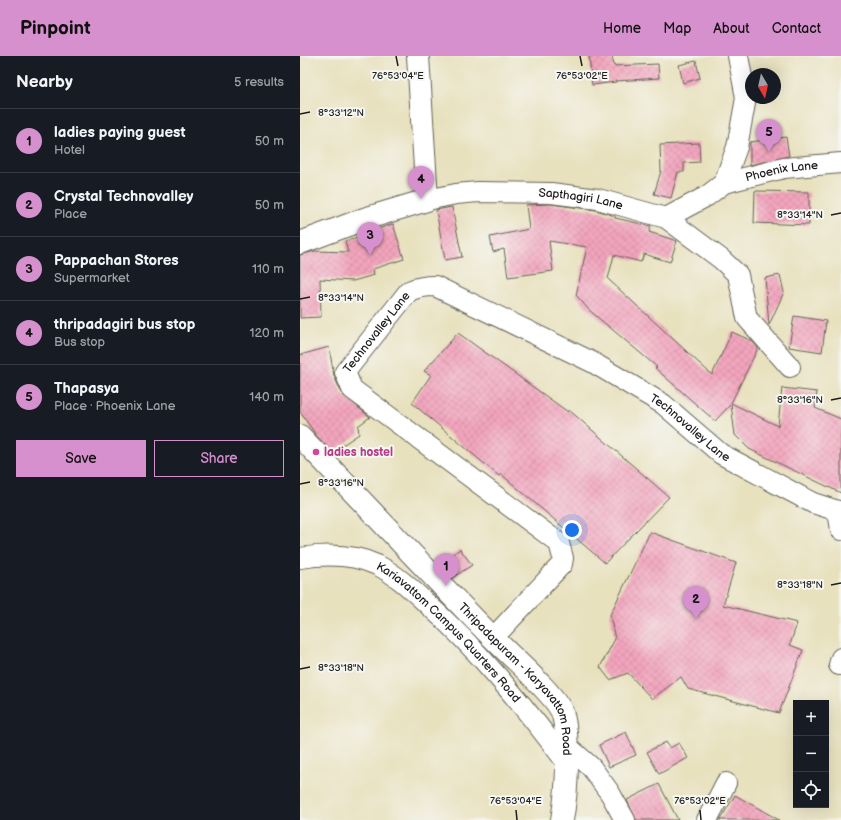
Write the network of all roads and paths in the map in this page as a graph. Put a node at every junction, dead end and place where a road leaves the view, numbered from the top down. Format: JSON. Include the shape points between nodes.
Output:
{"nodes":[{"id":1,"x":418,"y":56,"type":"edge"},
{"id":2,"x":738,"y":56,"type":"edge"},
{"id":3,"x":841,"y":163,"type":"edge"},
{"id":4,"x":724,"y":183,"type":"junction"},
{"id":5,"x":427,"y":200,"type":"junction"},
{"id":6,"x":666,"y":218,"type":"junction"},
{"id":7,"x":300,"y":243,"type":"edge"},
{"id":8,"x":790,"y":367,"type":"dead end"},
{"id":9,"x":300,"y":436,"type":"edge"},
{"id":10,"x":839,"y":511,"type":"edge"},
{"id":11,"x":841,"y":530,"type":"edge"},
{"id":12,"x":300,"y":558,"type":"edge"},
{"id":13,"x":492,"y":638,"type":"junction"},
{"id":14,"x":566,"y":754,"type":"junction"},
{"id":15,"x":726,"y":783,"type":"dead end"},
{"id":16,"x":562,"y":820,"type":"edge"},
{"id":17,"x":625,"y":820,"type":"edge"},
{"id":18,"x":707,"y":820,"type":"edge"}],
"edges":[{"from":1,"to":5,"type":"main road"},
{"from":2,"to":4,"type":"street","via":[[746,98],[737,147]]},
{"from":3,"to":4,"type":"street","name":"Phoenix Lane","via":[[784,168]]},
{"from":4,"to":6,"type":"street","via":[[707,196]]},
{"from":5,"to":6,"type":"street","name":"Sapthagiri Lane","via":[[478,192],[551,193],[598,199]]},
{"from":5,"to":7,"type":"main road","via":[[364,219]]},
{"from":6,"to":8,"type":"street","via":[[738,275],[747,318]]},
{"from":9,"to":13,"type":"main road","name":"Thripadapuram - Karyavattom Road"},
{"from":10,"to":11,"type":"street"},
{"from":10,"to":13,"type":"street","name":"Technovalley Lane","via":[[808,500],[721,454],[663,404],[592,362],[434,286],[416,288],[409,291],[345,372],[352,389],[559,543],[562,564]]},
{"from":12,"to":14,"type":"street","name":"Kariavattom Campus Quarters Road","via":[[346,556],[376,565],[393,574],[442,617]]},
{"from":13,"to":14,"type":"main road","name":"Thripadapuram - Karyavattom Road","via":[[554,699],[563,714]]},
{"from":14,"to":16,"type":"main road","name":"Thripadapuram - Karyavattom Road","via":[[566,797]]},
{"from":14,"to":17,"type":"street","name":"Kariavattom Campus Quarters Road","via":[[591,768],[610,793]]},
{"from":15,"to":18,"type":"street"}]}
